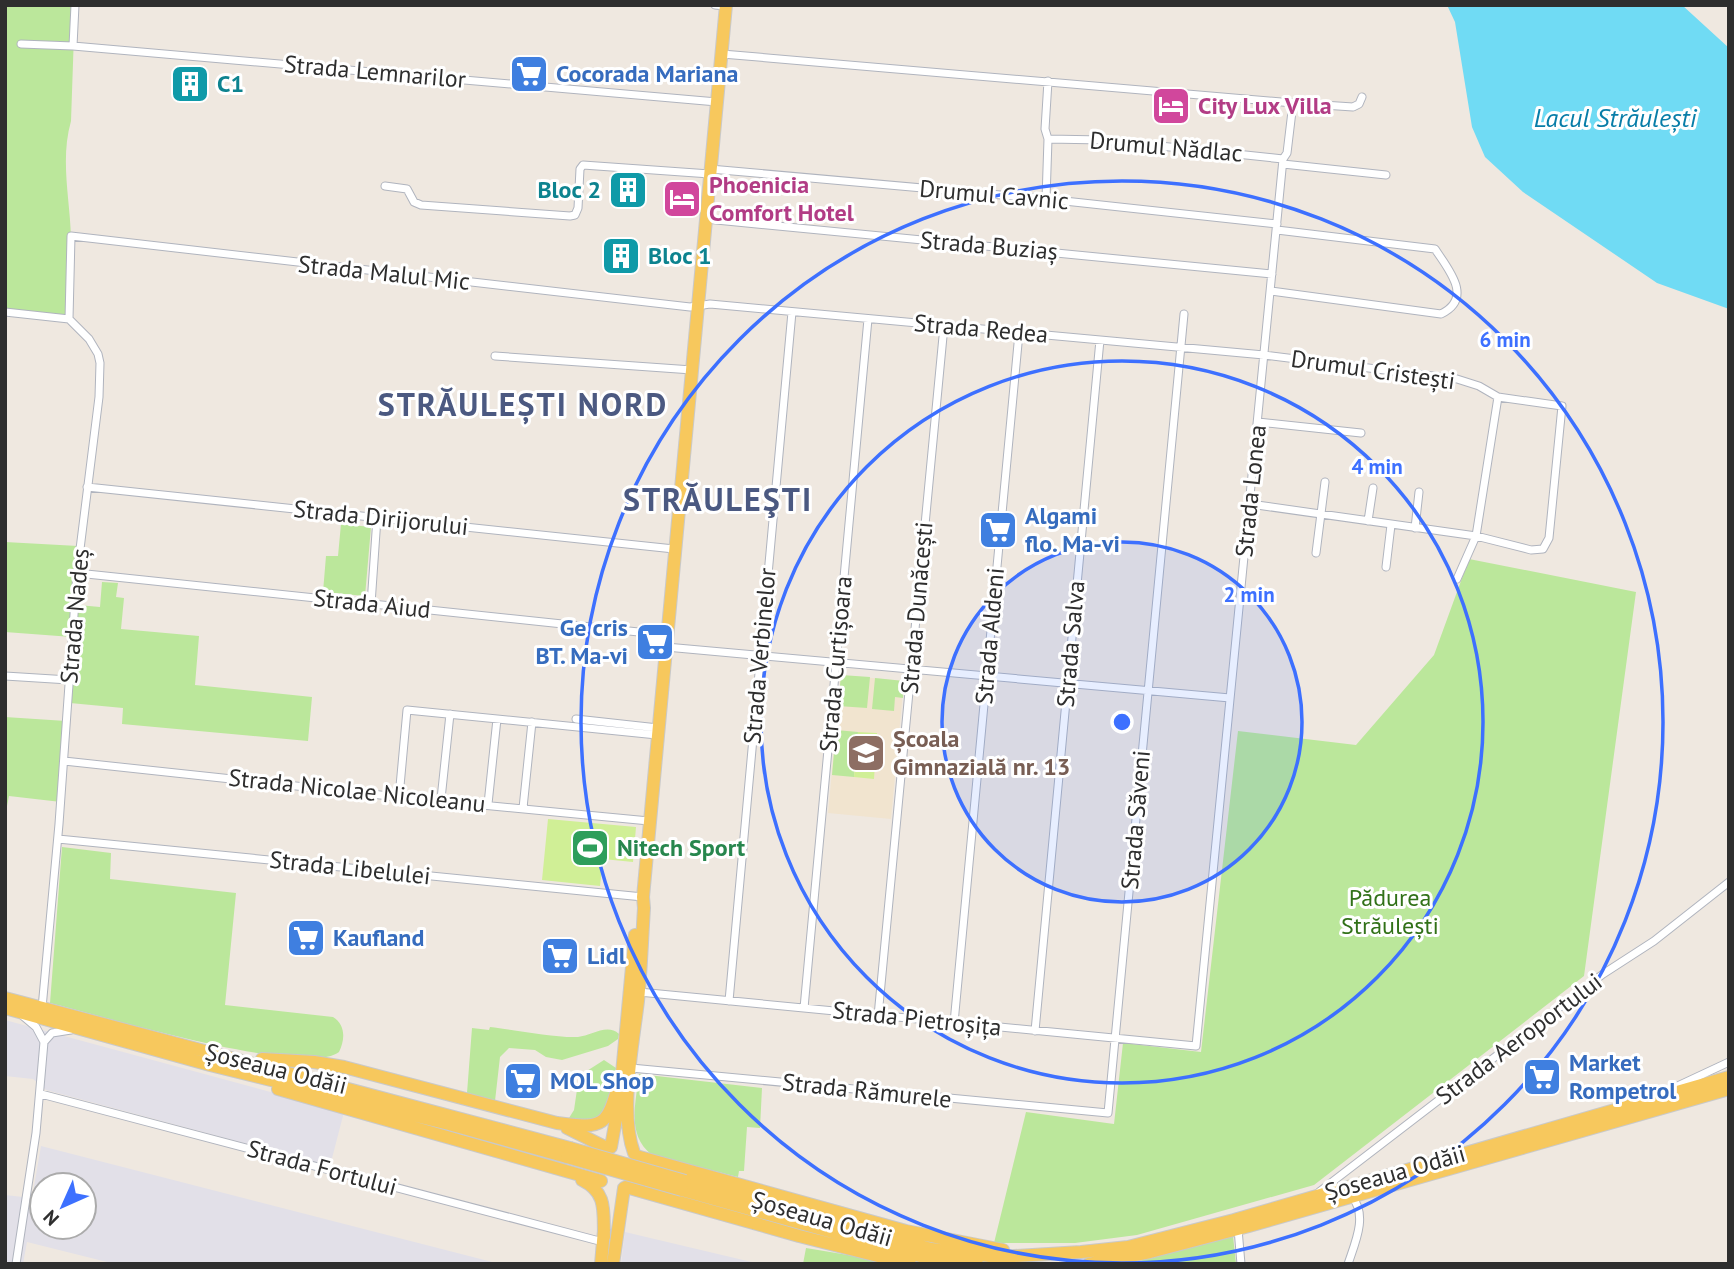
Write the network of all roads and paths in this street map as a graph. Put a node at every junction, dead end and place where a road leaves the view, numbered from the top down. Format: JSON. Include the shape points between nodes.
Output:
{"nodes":[{"id":1,"x":75,"y":5,"type":"edge"},
{"id":2,"x":715,"y":5,"type":"edge"},
{"id":3,"x":726,"y":6,"type":"edge"},
{"id":4,"x":21,"y":44,"type":"dead end"},
{"id":5,"x":73,"y":46,"type":"junction"},
{"id":6,"x":722,"y":54,"type":"junction"},
{"id":7,"x":1048,"y":81,"type":"junction"},
{"id":8,"x":1362,"y":97,"type":"dead end"},
{"id":9,"x":717,"y":102,"type":"junction"},
{"id":10,"x":1293,"y":103,"type":"junction"},
{"id":11,"x":1048,"y":139,"type":"junction"},
{"id":12,"x":1283,"y":161,"type":"junction"},
{"id":13,"x":710,"y":172,"type":"junction"},
{"id":14,"x":1386,"y":175,"type":"dead end"},
{"id":15,"x":385,"y":186,"type":"dead end"},
{"id":16,"x":1046,"y":199,"type":"junction"},
{"id":17,"x":706,"y":219,"type":"junction"},
{"id":18,"x":1277,"y":227,"type":"junction"},
{"id":19,"x":1272,"y":274,"type":"junction"},
{"id":20,"x":1271,"y":291,"type":"junction"},
{"id":21,"x":698,"y":305,"type":"junction"},
{"id":22,"x":5,"y":312,"type":"edge"},
{"id":23,"x":792,"y":312,"type":"junction"},
{"id":24,"x":1184,"y":314,"type":"dead end"},
{"id":25,"x":69,"y":319,"type":"junction"},
{"id":26,"x":868,"y":319,"type":"junction"},
{"id":27,"x":944,"y":326,"type":"junction"},
{"id":28,"x":1019,"y":333,"type":"junction"},
{"id":29,"x":1100,"y":340,"type":"junction"},
{"id":30,"x":1181,"y":347,"type":"junction"},
{"id":31,"x":1264,"y":355,"type":"junction"},
{"id":32,"x":495,"y":356,"type":"dead end"},
{"id":33,"x":692,"y":370,"type":"junction"},
{"id":34,"x":1498,"y":397,"type":"junction"},
{"id":35,"x":1258,"y":422,"type":"junction"},
{"id":36,"x":1361,"y":433,"type":"dead end"},
{"id":37,"x":1325,"y":482,"type":"dead end"},
{"id":38,"x":87,"y":487,"type":"junction"},
{"id":39,"x":1373,"y":488,"type":"dead end"},
{"id":40,"x":1419,"y":492,"type":"dead end"},
{"id":41,"x":1250,"y":504,"type":"junction"},
{"id":42,"x":1322,"y":515,"type":"junction"},
{"id":43,"x":377,"y":518,"type":"junction"},
{"id":44,"x":1368,"y":521,"type":"junction"},
{"id":45,"x":1391,"y":525,"type":"junction"},
{"id":46,"x":1415,"y":528,"type":"junction"},
{"id":47,"x":1476,"y":536,"type":"junction"},
{"id":48,"x":674,"y":549,"type":"junction"},
{"id":49,"x":1316,"y":553,"type":"dead end"},
{"id":50,"x":1385,"y":567,"type":"dead end"},
{"id":51,"x":77,"y":573,"type":"junction"},
{"id":52,"x":1457,"y":579,"type":"dead end"},
{"id":53,"x":371,"y":604,"type":"junction"},
{"id":54,"x":666,"y":641,"type":"junction"},
{"id":55,"x":760,"y":656,"type":"junction"},
{"id":56,"x":836,"y":663,"type":"junction"},
{"id":57,"x":911,"y":669,"type":"junction"},
{"id":58,"x":5,"y":676,"type":"edge"},
{"id":59,"x":987,"y":676,"type":"junction"},
{"id":60,"x":69,"y":680,"type":"junction"},
{"id":61,"x":1068,"y":684,"type":"junction"},
{"id":62,"x":1149,"y":691,"type":"junction"},
{"id":63,"x":1230,"y":698,"type":"junction"},
{"id":64,"x":450,"y":714,"type":"junction"},
{"id":65,"x":498,"y":719,"type":"junction"},
{"id":66,"x":576,"y":719,"type":"dead end"},
{"id":67,"x":532,"y":722,"type":"junction"},
{"id":68,"x":658,"y":732,"type":"junction"},
{"id":69,"x":64,"y":761,"type":"junction"},
{"id":70,"x":399,"y":797,"type":"junction"},
{"id":71,"x":441,"y":799,"type":"junction"},
{"id":72,"x":488,"y":804,"type":"junction"},
{"id":73,"x":523,"y":808,"type":"junction"},
{"id":74,"x":649,"y":821,"type":"junction"},
{"id":75,"x":58,"y":839,"type":"junction"},
{"id":76,"x":1729,"y":883,"type":"edge"},
{"id":77,"x":643,"y":897,"type":"junction"},
{"id":78,"x":639,"y":992,"type":"junction"},
{"id":79,"x":5,"y":998,"type":"edge"},
{"id":80,"x":729,"y":1001,"type":"junction"},
{"id":81,"x":42,"y":1008,"type":"junction"},
{"id":82,"x":804,"y":1008,"type":"junction"},
{"id":83,"x":12,"y":1010,"type":"edge"},
{"id":84,"x":878,"y":1016,"type":"junction"},
{"id":85,"x":954,"y":1023,"type":"junction"},
{"id":86,"x":84,"y":1030,"type":"junction"},
{"id":87,"x":1035,"y":1031,"type":"junction"},
{"id":88,"x":1116,"y":1039,"type":"junction"},
{"id":89,"x":44,"y":1042,"type":"junction"},
{"id":90,"x":1196,"y":1046,"type":"joint"},
{"id":91,"x":211,"y":1059,"type":"junction"},
{"id":92,"x":1729,"y":1062,"type":"edge"},
{"id":93,"x":626,"y":1073,"type":"junction"},
{"id":94,"x":1724,"y":1085,"type":"edge"},
{"id":95,"x":41,"y":1094,"type":"junction"},
{"id":96,"x":1644,"y":1102,"type":"junction"},
{"id":97,"x":1104,"y":1114,"type":"joint"},
{"id":98,"x":557,"y":1123,"type":"junction"},
{"id":99,"x":609,"y":1147,"type":"junction"},
{"id":100,"x":635,"y":1154,"type":"junction"},
{"id":101,"x":550,"y":1167,"type":"junction"},
{"id":102,"x":603,"y":1183,"type":"junction"},
{"id":103,"x":684,"y":1185,"type":"junction"},
{"id":104,"x":625,"y":1188,"type":"junction"},
{"id":105,"x":649,"y":1194,"type":"junction"},
{"id":106,"x":1352,"y":1197,"type":"junction"},
{"id":107,"x":1310,"y":1198,"type":"junction"},
{"id":108,"x":1238,"y":1228,"type":"junction"},
{"id":109,"x":608,"y":1237,"type":"junction"},
{"id":110,"x":1042,"y":1254,"type":"junction"},
{"id":111,"x":16,"y":1264,"type":"edge"},
{"id":112,"x":601,"y":1264,"type":"edge"},
{"id":113,"x":613,"y":1264,"type":"edge"},
{"id":114,"x":910,"y":1264,"type":"edge"},
{"id":115,"x":977,"y":1264,"type":"edge"},
{"id":116,"x":1089,"y":1264,"type":"edge"},
{"id":117,"x":1241,"y":1264,"type":"edge"},
{"id":118,"x":1348,"y":1264,"type":"edge"}],
"edges":[{"from":1,"to":5,"type":"street"},
{"from":2,"to":3,"type":"street"},
{"from":3,"to":6,"type":"main road"},
{"from":4,"to":5,"type":"street","name":"Strada Lemnarilor"},
{"from":5,"to":9,"type":"street","name":"Strada Lemnarilor"},
{"from":6,"to":7,"type":"street"},
{"from":6,"to":9,"type":"main road"},
{"from":7,"to":10,"type":"street"},
{"from":7,"to":11,"type":"street"},
{"from":8,"to":10,"type":"street","via":[[1353,107]]},
{"from":9,"to":13,"type":"main road"},
{"from":10,"to":12,"type":"street","name":"Strada Lonea"},
{"from":11,"to":12,"type":"street","name":"Drumul Nădlac","via":[[1103,140]]},
{"from":11,"to":16,"type":"street"},
{"from":12,"to":14,"type":"street","name":"Drumul Nădlac"},
{"from":12,"to":18,"type":"street","name":"Strada Lonea"},
{"from":13,"to":15,"type":"street","name":"Drumul Cavnic","via":[[583,165],[578,208],[570,216],[421,205],[407,189]]},
{"from":13,"to":16,"type":"street","name":"Drumul Cavnic"},
{"from":13,"to":17,"type":"main road"},
{"from":16,"to":18,"type":"street","name":"Drumul Cavnic"},
{"from":17,"to":19,"type":"street","name":"Strada Buziaș"},
{"from":17,"to":21,"type":"main road"},
{"from":18,"to":19,"type":"street","name":"Strada Lonea"},
{"from":18,"to":20,"type":"street","name":"Drumul Cavnic","via":[[1435,249],[1457,290],[1455,302],[1441,313]]},
{"from":19,"to":20,"type":"street","name":"Strada Lonea"},
{"from":20,"to":31,"type":"street","name":"Strada Lonea"},
{"from":21,"to":23,"type":"street","name":"Strada Redea"},
{"from":21,"to":25,"type":"street","name":"Strada Malul Mic","via":[[71,236]]},
{"from":21,"to":33,"type":"main road"},
{"from":22,"to":25,"type":"street"},
{"from":23,"to":26,"type":"street","name":"Strada Redea"},
{"from":23,"to":55,"type":"street","name":"Strada Verbinelor"},
{"from":24,"to":30,"type":"street","name":"Strada Săveni"},
{"from":25,"to":38,"type":"street","name":"Strada Nadeș","via":[[89,338],[100,363]]},
{"from":26,"to":27,"type":"street","name":"Strada Redea"},
{"from":26,"to":56,"type":"street","name":"Strada Curtișoara"},
{"from":27,"to":28,"type":"street","name":"Strada Redea"},
{"from":27,"to":57,"type":"street","name":"Strada Dunăcești"},
{"from":28,"to":29,"type":"street","name":"Strada Redea"},
{"from":28,"to":59,"type":"street","name":"Strada Aldeni"},
{"from":29,"to":30,"type":"street","name":"Strada Redea"},
{"from":29,"to":61,"type":"street","name":"Strada Salva"},
{"from":30,"to":31,"type":"street","name":"Strada Redea"},
{"from":30,"to":62,"type":"street","name":"Strada Săveni"},
{"from":31,"to":34,"type":"street","name":"Drumul Cristești","via":[[1457,379]]},
{"from":31,"to":35,"type":"street","name":"Strada Lonea"},
{"from":32,"to":33,"type":"street"},
{"from":33,"to":48,"type":"main road"},
{"from":34,"to":47,"type":"street"},
{"from":34,"to":47,"type":"street","name":"Drumul Cristești","via":[[1562,406],[1549,538],[1543,549],[1531,550]]},
{"from":35,"to":36,"type":"street"},
{"from":35,"to":41,"type":"street","name":"Strada Lonea"},
{"from":37,"to":42,"type":"street"},
{"from":38,"to":43,"type":"street","name":"Strada Dirijorului"},
{"from":38,"to":51,"type":"street","name":"Strada Nadeș"},
{"from":39,"to":44,"type":"street"},
{"from":40,"to":46,"type":"street"},
{"from":41,"to":42,"type":"street"},
{"from":41,"to":63,"type":"street","name":"Strada Lonea"},
{"from":42,"to":44,"type":"street"},
{"from":42,"to":49,"type":"street"},
{"from":43,"to":48,"type":"street","name":"Strada Dirijorului"},
{"from":43,"to":53,"type":"street"},
{"from":44,"to":45,"type":"street"},
{"from":45,"to":46,"type":"street"},
{"from":45,"to":50,"type":"street"},
{"from":46,"to":47,"type":"street"},
{"from":47,"to":52,"type":"street"},
{"from":48,"to":54,"type":"main road"},
{"from":51,"to":53,"type":"street","name":"Strada Aiud"},
{"from":51,"to":60,"type":"street","name":"Strada Nadeș"},
{"from":53,"to":54,"type":"street","name":"Strada Aiud"},
{"from":54,"to":55,"type":"street","name":"Strada Aiud"},
{"from":54,"to":68,"type":"main road"},
{"from":55,"to":56,"type":"street","name":"Strada Aiud"},
{"from":55,"to":80,"type":"street","name":"Strada Verbinelor"},
{"from":56,"to":57,"type":"street","name":"Strada Aiud"},
{"from":56,"to":82,"type":"street","name":"Strada Curtișoara"},
{"from":57,"to":59,"type":"street","name":"Strada Aiud"},
{"from":57,"to":84,"type":"street","name":"Strada Dunăcești"},
{"from":58,"to":60,"type":"street"},
{"from":59,"to":61,"type":"street","name":"Strada Aiud"},
{"from":59,"to":85,"type":"street","name":"Strada Aldeni"},
{"from":60,"to":69,"type":"street","name":"Strada Nadeș"},
{"from":61,"to":62,"type":"street","name":"Strada Aiud"},
{"from":61,"to":87,"type":"street","name":"Strada Salva"},
{"from":62,"to":63,"type":"street","name":"Strada Aiud"},
{"from":62,"to":88,"type":"street","name":"Strada Săveni"},
{"from":63,"to":90,"type":"street","name":"Strada Lonea"},
{"from":64,"to":65,"type":"street"},
{"from":64,"to":70,"type":"street","via":[[407,710]]},
{"from":64,"to":71,"type":"street"},
{"from":65,"to":67,"type":"street"},
{"from":65,"to":72,"type":"street"},
{"from":66,"to":68,"type":"street"},
{"from":67,"to":68,"type":"street"},
{"from":67,"to":73,"type":"street"},
{"from":68,"to":74,"type":"main road"},
{"from":69,"to":70,"type":"street","name":"Strada Nicolae Nicoleanu"},
{"from":69,"to":75,"type":"street","name":"Strada Nadeș"},
{"from":70,"to":71,"type":"street","name":"Strada Nicolae Nicoleanu"},
{"from":71,"to":72,"type":"street","name":"Strada Nicolae Nicoleanu"},
{"from":72,"to":73,"type":"street","name":"Strada Nicolae Nicoleanu"},
{"from":73,"to":74,"type":"street","name":"Strada Nicolae Nicoleanu"},
{"from":74,"to":77,"type":"main road"},
{"from":75,"to":77,"type":"street","name":"Strada Libelulei"},
{"from":75,"to":81,"type":"street","name":"Strada Nadeș"},
{"from":76,"to":107,"type":"street","name":"Strada Aeroportului"},
{"from":77,"to":78,"type":"main road"},
{"from":77,"to":93,"type":"main road","via":[[635,928]]},
{"from":78,"to":80,"type":"street","name":"Strada Pietroșița"},
{"from":78,"to":93,"type":"main road"},
{"from":79,"to":81,"type":"main road","name":"Șoseaua Odăii"},
{"from":80,"to":82,"type":"street","name":"Strada Pietroșița"},
{"from":81,"to":91,"type":"main road","name":"Șoseaua Odăii"},
{"from":82,"to":84,"type":"street","name":"Strada Pietroșița"},
{"from":83,"to":86,"type":"main road","name":"Șoseaua Odăii"},
{"from":83,"to":89,"type":"street","via":[[36,1027]]},
{"from":84,"to":85,"type":"street","name":"Strada Pietroșița"},
{"from":85,"to":87,"type":"street","name":"Strada Pietroșița"},
{"from":86,"to":89,"type":"street","via":[[52,1033]]},
{"from":86,"to":91,"type":"main road","name":"Șoseaua Odăii"},
{"from":87,"to":88,"type":"street","name":"Strada Pietroșița"},
{"from":88,"to":90,"type":"street","name":"Strada Pietroșița"},
{"from":88,"to":97,"type":"street","name":"Strada Săveni","via":[[1109,1111]]},
{"from":89,"to":95,"type":"street"},
{"from":91,"to":98,"type":"main road","via":[[344,1067]]},
{"from":91,"to":101,"type":"main road","via":[[329,1105]]},
{"from":91,"to":103,"type":"main road","name":"Șoseaua Odăii","bridge":true},
{"from":92,"to":96,"type":"street","name":"Șoseaua Odăii"},
{"from":93,"to":97,"type":"street","name":"Strada Rămurele"},
{"from":93,"to":98,"type":"main road","via":[[601,1124]]},
{"from":93,"to":99,"type":"main road"},
{"from":93,"to":100,"type":"main road","via":[[629,1137]]},
{"from":94,"to":96,"type":"main road","name":"Șoseaua Odăii"},
{"from":94,"to":106,"type":"main road","name":"Șoseaua Odăii"},
{"from":95,"to":109,"type":"street","name":"Strada Fortului"},
{"from":95,"to":111,"type":"street"},
{"from":96,"to":107,"type":"main road","name":"Șoseaua Odăii"},
{"from":98,"to":99,"type":"main road"},
{"from":99,"to":100,"type":"main road","via":[[623,1147]]},
{"from":99,"to":102,"type":"main road","via":[[596,1166]]},
{"from":100,"to":104,"type":"main road","via":[[638,1174]]},
{"from":100,"to":110,"type":"main road","via":[[906,1231]]},
{"from":101,"to":102,"type":"main road"},
{"from":101,"to":109,"type":"main road","via":[[599,1192]]},
{"from":102,"to":104,"type":"main road"},
{"from":102,"to":109,"type":"main road"},
{"from":103,"to":110,"type":"main road","name":"Șoseaua Odăii","via":[[931,1249],[998,1257]]},
{"from":103,"to":115,"type":"main road","name":"Șoseaua Odăii","via":[[911,1254]]},
{"from":104,"to":105,"type":"main road"},
{"from":104,"to":109,"type":"main road"},
{"from":105,"to":109,"type":"main road","via":[[627,1202]]},
{"from":105,"to":114,"type":"main road"},
{"from":106,"to":108,"type":"main road","name":"Șoseaua Odăii"},
{"from":106,"to":118,"type":"street","via":[[1360,1219]]},
{"from":107,"to":110,"type":"main road","name":"Șoseaua Odăii","via":[[1128,1247]]},
{"from":108,"to":116,"type":"main road","name":"Șoseaua Odăii"},
{"from":108,"to":117,"type":"street"},
{"from":109,"to":112,"type":"main road"},
{"from":109,"to":113,"type":"main road"}]}
